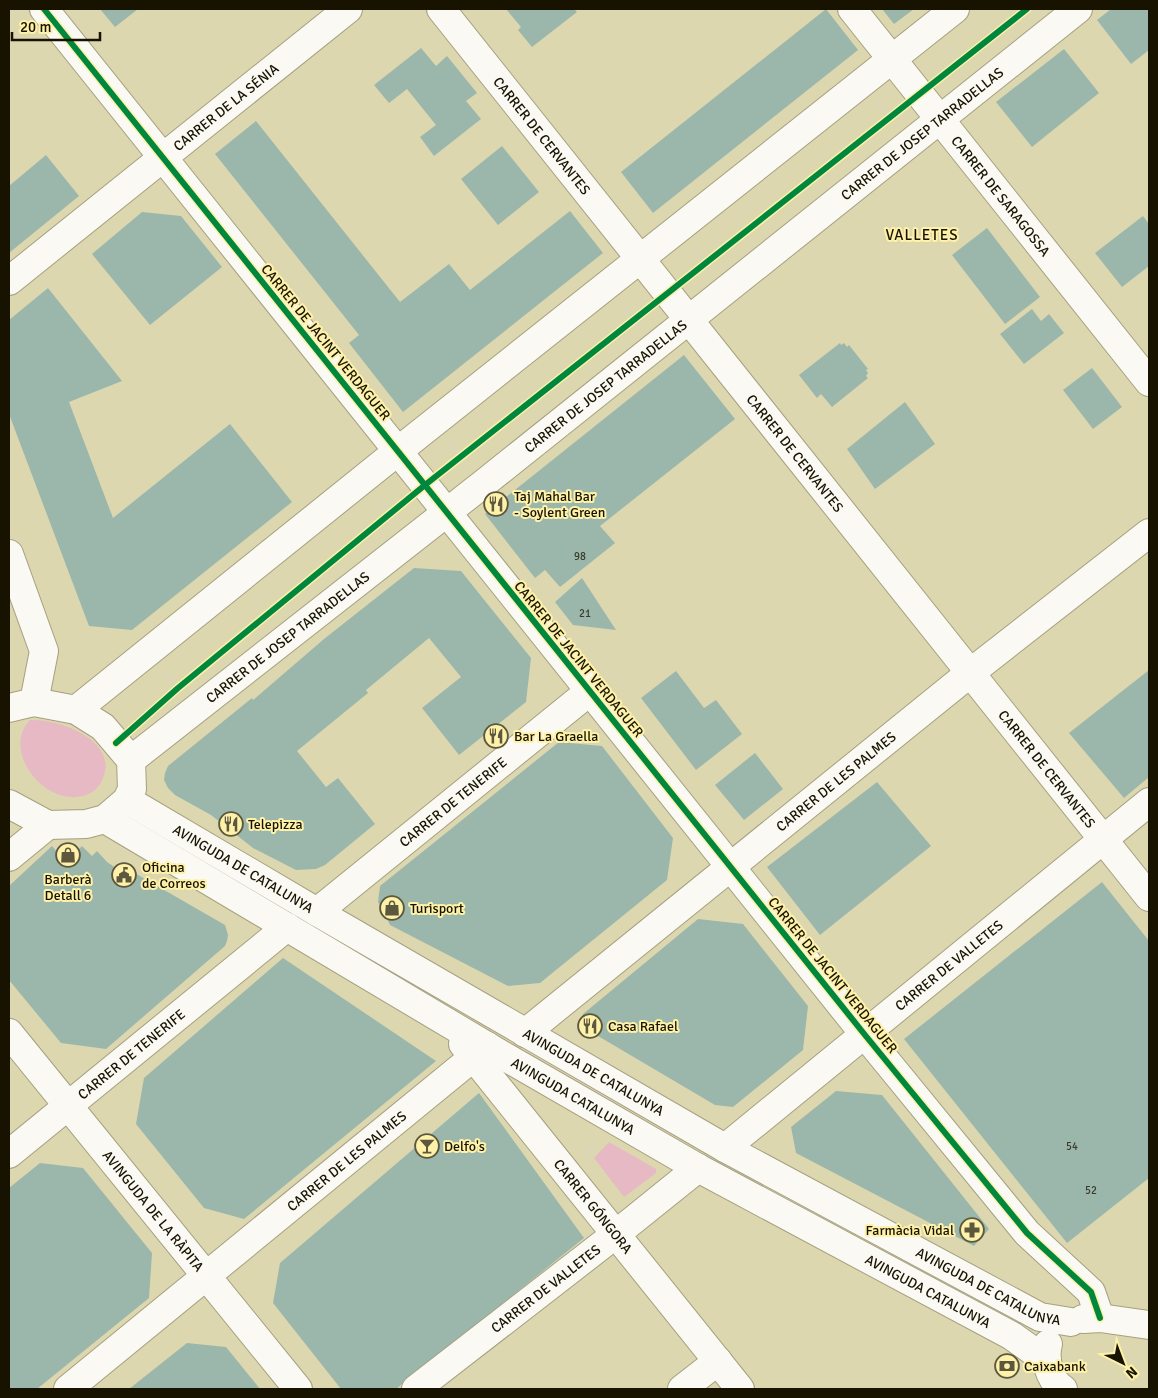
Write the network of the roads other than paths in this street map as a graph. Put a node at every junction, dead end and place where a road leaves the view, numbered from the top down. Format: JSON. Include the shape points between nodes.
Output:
{"nodes":[{"id":1,"x":44,"y":9,"type":"edge"},
{"id":2,"x":348,"y":9,"type":"edge"},
{"id":3,"x":441,"y":9,"type":"edge"},
{"id":4,"x":852,"y":9,"type":"edge"},
{"id":5,"x":955,"y":9,"type":"edge"},
{"id":6,"x":1078,"y":9,"type":"edge"},
{"id":7,"x":892,"y":59,"type":"junction"},
{"id":8,"x":940,"y":119,"type":"junction"},
{"id":9,"x":162,"y":157,"type":"junction"},
{"id":10,"x":640,"y":259,"type":"junction"},
{"id":11,"x":9,"y":281,"type":"edge"},
{"id":12,"x":689,"y":320,"type":"junction"},
{"id":13,"x":1149,"y":382,"type":"edge"},
{"id":14,"x":398,"y":451,"type":"junction"},
{"id":15,"x":447,"y":513,"type":"junction"},
{"id":16,"x":1149,"y":533,"type":"edge"},
{"id":17,"x":9,"y":554,"type":"edge"},
{"id":18,"x":970,"y":673,"type":"junction"},
{"id":19,"x":590,"y":691,"type":"junction"},
{"id":20,"x":21,"y":705,"type":"edge"},
{"id":21,"x":76,"y":710,"type":"junction"},
{"id":22,"x":130,"y":760,"type":"junction"},
{"id":23,"x":127,"y":800,"type":"junction"},
{"id":24,"x":1149,"y":802,"type":"edge"},
{"id":25,"x":9,"y":804,"type":"edge"},
{"id":26,"x":106,"y":819,"type":"junction"},
{"id":27,"x":48,"y":825,"type":"junction"},
{"id":28,"x":1104,"y":839,"type":"junction"},
{"id":29,"x":9,"y":857,"type":"edge"},
{"id":30,"x":731,"y":868,"type":"junction"},
{"id":31,"x":1149,"y":897,"type":"edge"},
{"id":32,"x":317,"y":912,"type":"junction"},
{"id":33,"x":287,"y":927,"type":"junction"},
{"id":34,"x":9,"y":1033,"type":"edge"},
{"id":35,"x":525,"y":1033,"type":"junction"},
{"id":36,"x":865,"y":1035,"type":"junction"},
{"id":37,"x":481,"y":1052,"type":"junction"},
{"id":38,"x":69,"y":1106,"type":"junction"},
{"id":39,"x":725,"y":1148,"type":"junction"},
{"id":40,"x":9,"y":1154,"type":"edge"},
{"id":41,"x":698,"y":1168,"type":"junction"},
{"id":42,"x":616,"y":1234,"type":"junction"},
{"id":43,"x":206,"y":1276,"type":"junction"},
{"id":44,"x":1100,"y":1318,"type":"junction"},
{"id":45,"x":1071,"y":1322,"type":"junction"},
{"id":46,"x":1149,"y":1325,"type":"edge"},
{"id":47,"x":1047,"y":1361,"type":"junction"},
{"id":48,"x":718,"y":1362,"type":"junction"},
{"id":49,"x":68,"y":1389,"type":"edge"},
{"id":50,"x":298,"y":1389,"type":"edge"},
{"id":51,"x":416,"y":1389,"type":"edge"},
{"id":52,"x":682,"y":1389,"type":"edge"},
{"id":53,"x":740,"y":1389,"type":"edge"},
{"id":54,"x":1063,"y":1389,"type":"edge"}],
"edges":[{"from":1,"to":9,"type":"street","name":"CARRER DE JACINT VERDAGUER"},
{"from":2,"to":9,"type":"street","name":"CARRER DE LA SÉNIA"},
{"from":3,"to":10,"type":"street","name":"CARRER DE CERVANTES"},
{"from":4,"to":7,"type":"street","name":"CARRER DE SARAGOSSA"},
{"from":5,"to":7,"type":"street"},
{"from":6,"to":8,"type":"street","name":"CARRER DE JOSEP TARRADELLAS"},
{"from":7,"to":8,"type":"street","name":"CARRER DE SARAGOSSA"},
{"from":7,"to":10,"type":"street"},
{"from":8,"to":12,"type":"street","name":"CARRER DE JOSEP TARRADELLAS"},
{"from":8,"to":13,"type":"street","name":"CARRER DE SARAGOSSA"},
{"from":9,"to":11,"type":"street","name":"CARRER DE LA SÉNIA"},
{"from":9,"to":14,"type":"street","name":"CARRER DE JACINT VERDAGUER"},
{"from":10,"to":12,"type":"street","name":"CARRER DE CERVANTES"},
{"from":10,"to":14,"type":"street"},
{"from":12,"to":15,"type":"street","name":"CARRER DE JOSEP TARRADELLAS"},
{"from":12,"to":18,"type":"street","name":"CARRER DE CERVANTES"},
{"from":14,"to":15,"type":"street","name":"CARRER DE JACINT VERDAGUER"},
{"from":14,"to":21,"type":"street"},
{"from":15,"to":19,"type":"street","name":"CARRER DE JACINT VERDAGUER"},
{"from":15,"to":22,"type":"street","name":"CARRER DE JOSEP TARRADELLAS"},
{"from":16,"to":18,"type":"street","name":"CARRER DE LES PALMES"},
{"from":17,"to":20,"type":"street","via":[[44,651]]},
{"from":18,"to":28,"type":"street","name":"CARRER DE CERVANTES"},
{"from":18,"to":30,"type":"street","name":"CARRER DE LES PALMES"},
{"from":19,"to":30,"type":"street","name":"CARRER DE JACINT VERDAGUER"},
{"from":19,"to":32,"type":"street","name":"CARRER DE TENERIFE"},
{"from":20,"to":21,"type":"street"},
{"from":21,"to":22,"type":"street","via":[[103,727]]},
{"from":22,"to":23,"type":"street","via":[[132,789]]},
{"from":23,"to":26,"type":"street"},
{"from":23,"to":32,"type":"street","name":"AVINGUDA DE CATALUNYA"},
{"from":24,"to":28,"type":"street","name":"CARRER DE VALLETES"},
{"from":25,"to":27,"type":"street"},
{"from":26,"to":27,"type":"street","via":[[86,824]]},
{"from":26,"to":33,"type":"street"},
{"from":27,"to":29,"type":"street"},
{"from":28,"to":31,"type":"street","name":"CARRER DE CERVANTES"},
{"from":28,"to":36,"type":"street","name":"CARRER DE VALLETES"},
{"from":30,"to":35,"type":"street","name":"CARRER DE LES PALMES"},
{"from":30,"to":36,"type":"street","name":"CARRER DE JACINT VERDAGUER"},
{"from":32,"to":35,"type":"street","name":"AVINGUDA DE CATALUNYA"},
{"from":33,"to":37,"type":"street","name":"CARRER GÓNGORA","via":[[445,1021]]},
{"from":33,"to":38,"type":"street","name":"CARRER DE TENERIFE"},
{"from":34,"to":38,"type":"street","name":"AVINGUDA DE LA RÀPITA"},
{"from":35,"to":39,"type":"street","name":"AVINGUDA DE CATALUNYA"},
{"from":36,"to":39,"type":"street","name":"CARRER DE VALLETES"},
{"from":36,"to":44,"type":"street","name":"CARRER DE JACINT VERDAGUER","via":[[1027,1233],[1091,1292]]},
{"from":37,"to":41,"type":"street","name":"AVINGUDA CATALUNYA","via":[[621,1123]]},
{"from":37,"to":42,"type":"street","name":"CARRER GÓNGORA","via":[[566,1171]]},
{"from":37,"to":43,"type":"street","name":"CARRER DE LES PALMES"},
{"from":38,"to":40,"type":"street","name":"CARRER DE TENERIFE"},
{"from":38,"to":43,"type":"street","name":"AVINGUDA DE LA RÀPITA"},
{"from":39,"to":45,"type":"street","name":"AVINGUDA DE CATALUNYA","via":[[1040,1317]]},
{"from":41,"to":42,"type":"street","name":"CARRER DE VALLETES"},
{"from":41,"to":47,"type":"street","name":"AVINGUDA CATALUNYA","via":[[1012,1336]]},
{"from":42,"to":48,"type":"street","name":"CARRER GÓNGORA"},
{"from":42,"to":51,"type":"street","name":"CARRER DE VALLETES"},
{"from":43,"to":49,"type":"street","name":"CARRER DE LES PALMES"},
{"from":43,"to":50,"type":"street","name":"AVINGUDA DE LA RÀPITA"},
{"from":44,"to":45,"type":"street"},
{"from":44,"to":46,"type":"street"},
{"from":45,"to":47,"type":"street","via":[[1057,1329],[1048,1340]]},
{"from":47,"to":54,"type":"street","via":[[1051,1375]]},
{"from":48,"to":52,"type":"street"},
{"from":48,"to":53,"type":"street","name":"CARRER GÓNGORA"}]}
